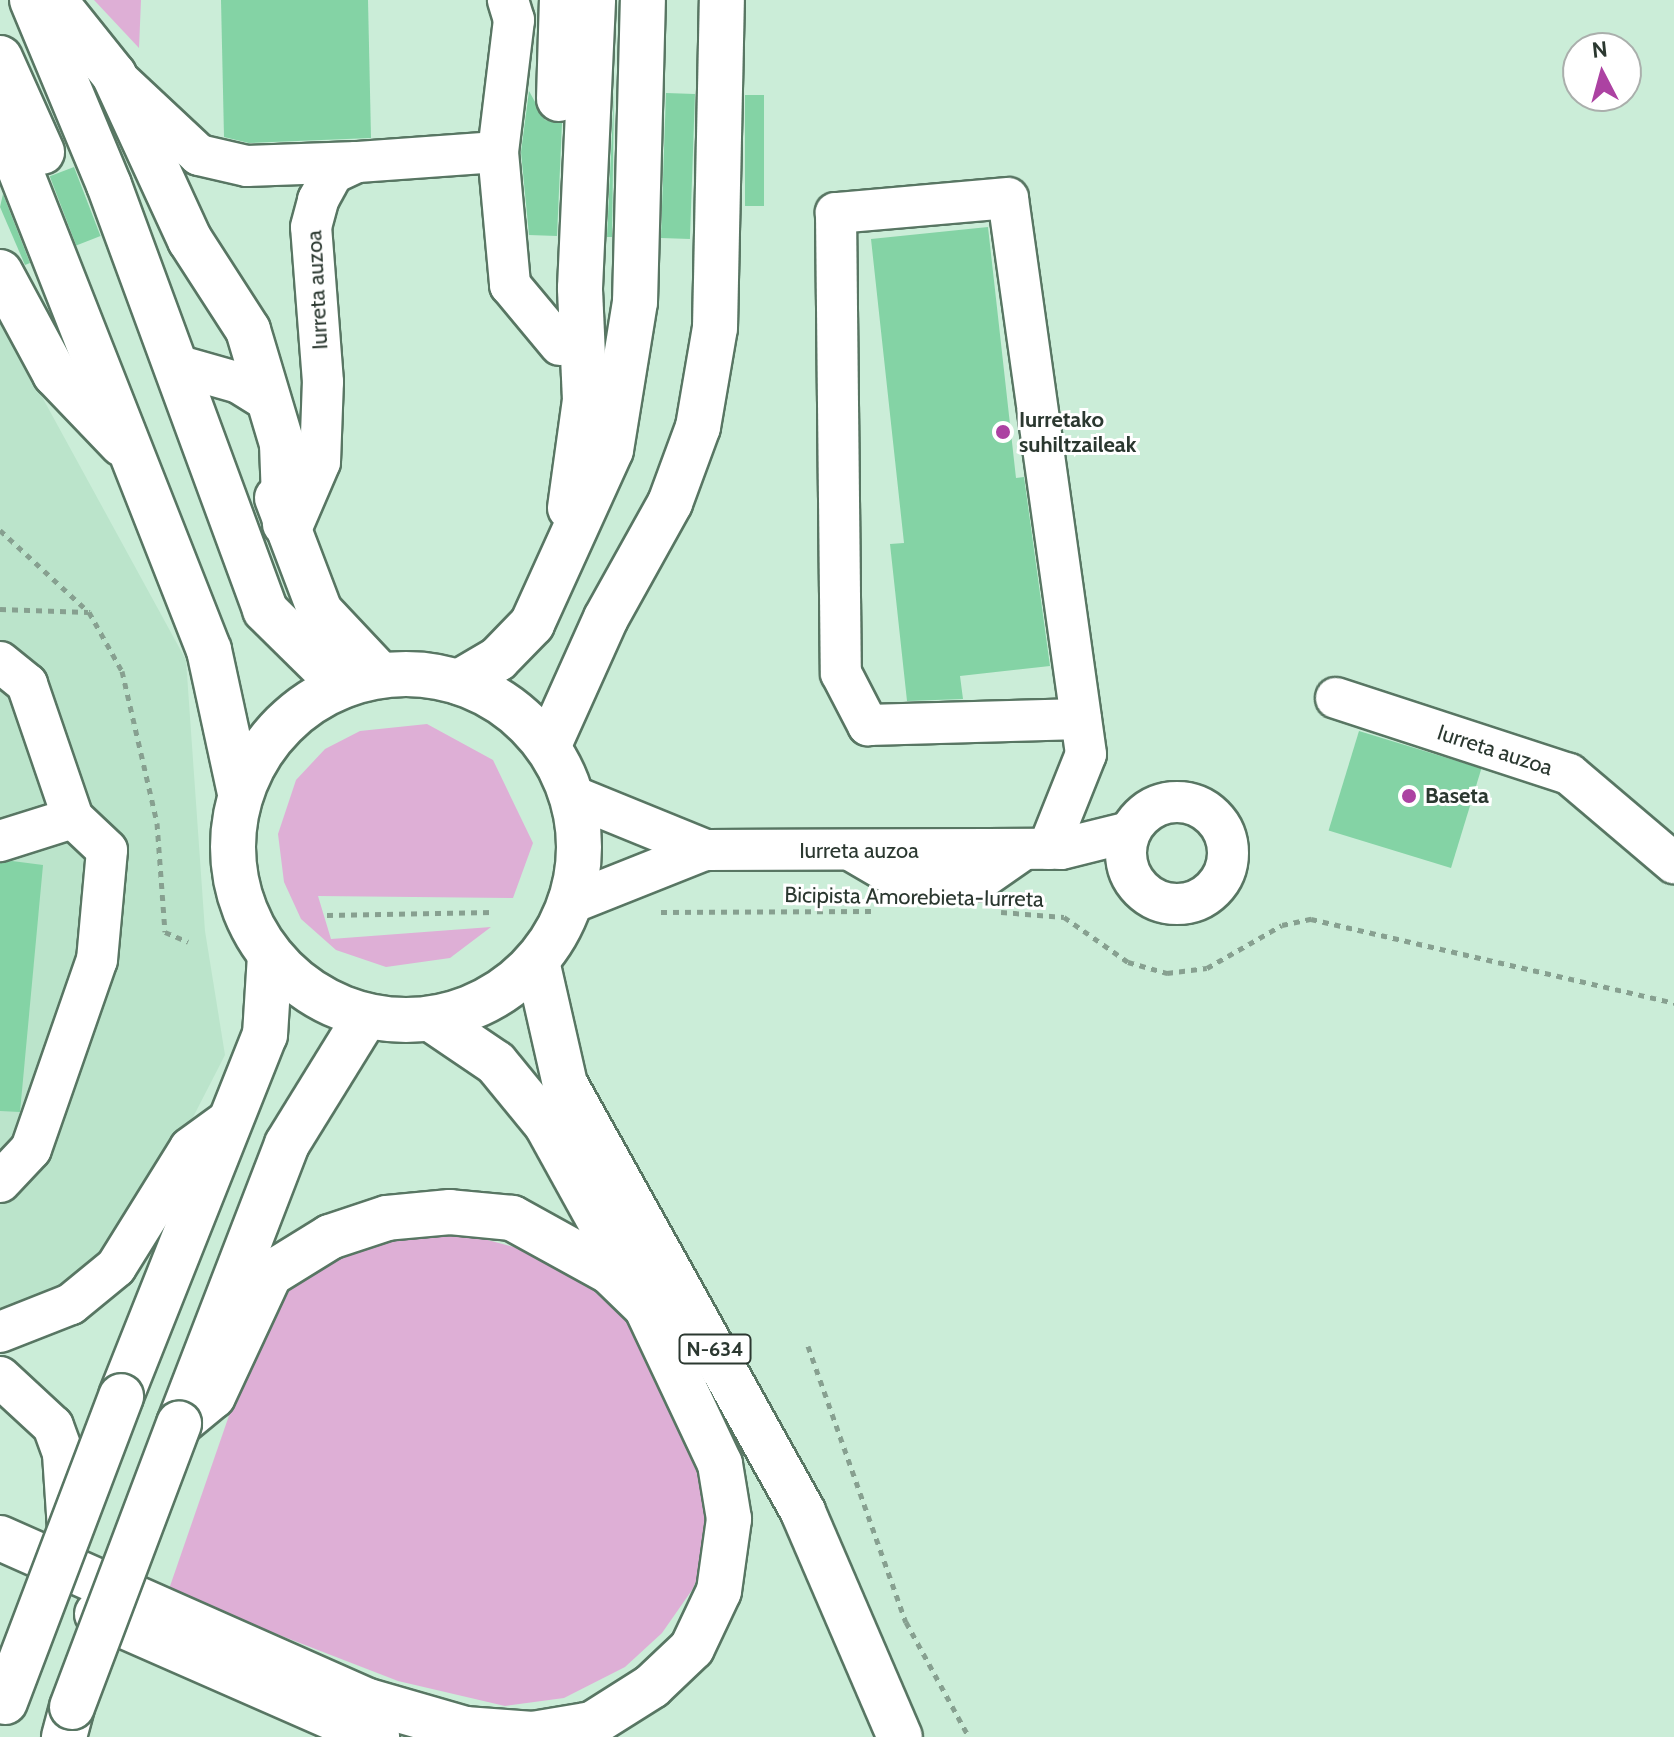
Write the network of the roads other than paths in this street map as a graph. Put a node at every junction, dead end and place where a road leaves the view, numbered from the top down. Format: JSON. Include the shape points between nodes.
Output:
{"nodes":[{"id":1,"x":508,"y":0,"type":"edge"},
{"id":2,"x":562,"y":0,"type":"edge"},
{"id":3,"x":593,"y":0,"type":"edge"},
{"id":4,"x":616,"y":0,"type":"edge"},
{"id":5,"x":643,"y":0,"type":"edge"},
{"id":6,"x":666,"y":0,"type":"edge"},
{"id":7,"x":704,"y":0,"type":"edge"},
{"id":8,"x":722,"y":0,"type":"edge"},
{"id":9,"x":747,"y":0,"type":"edge"},
{"id":10,"x":42,"y":5,"type":"edge"},
{"id":11,"x":0,"y":58,"type":"edge"},
{"id":12,"x":114,"y":75,"type":"junction"},
{"id":13,"x":0,"y":119,"type":"edge"},
{"id":14,"x":498,"y":152,"type":"junction"},
{"id":15,"x":357,"y":162,"type":"junction"},
{"id":16,"x":262,"y":166,"type":"junction"},
{"id":17,"x":0,"y":193,"type":"edge"},
{"id":18,"x":311,"y":227,"type":"junction"},
{"id":19,"x":0,"y":272,"type":"edge"},
{"id":20,"x":560,"y":345,"type":"junction"},
{"id":21,"x":176,"y":365,"type":"junction"},
{"id":22,"x":254,"y":392,"type":"junction"},
{"id":23,"x":118,"y":411,"type":"junction"},
{"id":24,"x":139,"y":463,"type":"junction"},
{"id":25,"x":287,"y":529,"type":"junction"},
{"id":26,"x":562,"y":561,"type":"junction"},
{"id":27,"x":0,"y":662,"type":"edge"},
{"id":28,"x":361,"y":680,"type":"junction"},
{"id":29,"x":459,"y":682,"type":"junction"},
{"id":30,"x":572,"y":688,"type":"junction"},
{"id":31,"x":1336,"y":698,"type":"dead end"},
{"id":32,"x":1081,"y":719,"type":"junction"},
{"id":33,"x":548,"y":747,"type":"junction"},
{"id":34,"x":240,"y":793,"type":"junction"},
{"id":35,"x":573,"y":796,"type":"junction"},
{"id":36,"x":73,"y":818,"type":"junction"},
{"id":37,"x":1129,"y":832,"type":"junction"},
{"id":38,"x":0,"y":841,"type":"edge"},
{"id":39,"x":1044,"y":849,"type":"junction"},
{"id":40,"x":705,"y":850,"type":"junction"},
{"id":41,"x":1674,"y":863,"type":"edge"},
{"id":42,"x":1133,"y":882,"type":"junction"},
{"id":43,"x":569,"y":904,"type":"junction"},
{"id":44,"x":270,"y":956,"type":"junction"},
{"id":45,"x":537,"y":961,"type":"junction"},
{"id":46,"x":366,"y":1016,"type":"junction"},
{"id":47,"x":431,"y":1019,"type":"junction"},
{"id":48,"x":227,"y":1121,"type":"junction"},
{"id":49,"x":0,"y":1182,"type":"edge"},
{"id":50,"x":646,"y":1307,"type":"junction"},
{"id":51,"x":0,"y":1332,"type":"edge"},
{"id":52,"x":0,"y":1377,"type":"edge"},
{"id":53,"x":179,"y":1424,"type":"junction"},
{"id":54,"x":68,"y":1529,"type":"junction"},
{"id":55,"x":0,"y":1538,"type":"edge"},
{"id":56,"x":0,"y":1565,"type":"edge"},
{"id":57,"x":3,"y":1707,"type":"edge"},
{"id":58,"x":68,"y":1722,"type":"edge"},
{"id":59,"x":377,"y":1737,"type":"edge"},
{"id":60,"x":900,"y":1737,"type":"edge"}],
"edges":[{"from":1,"to":14,"type":"street","via":[[514,20]]},
{"from":2,"to":20,"type":"main road"},
{"from":3,"to":26,"type":"main road","via":[[580,288],[585,400]]},
{"from":4,"to":26,"type":"main road","via":[[600,432]]},
{"from":5,"to":26,"type":"main road","via":[[635,302],[611,450]]},
{"from":6,"to":26,"type":"main road","via":[[654,356],[607,485]]},
{"from":7,"to":30,"type":"main road","via":[[698,315],[663,468],[595,607]]},
{"from":8,"to":30,"type":"main road","via":[[715,328],[698,427],[670,503]]},
{"from":9,"to":30,"type":"main road","via":[[743,277],[724,417],[676,532]]},
{"from":10,"to":12,"type":"main road"},
{"from":10,"to":21,"type":"main road"},
{"from":11,"to":23,"type":"main road","via":[[28,110],[83,268]]},
{"from":12,"to":16,"type":"street","via":[[199,155]]},
{"from":12,"to":22,"type":"main road","via":[[220,291]]},
{"from":13,"to":23,"type":"main road"},
{"from":14,"to":15,"type":"street"},
{"from":14,"to":20,"type":"street","via":[[510,285]]},
{"from":15,"to":16,"type":"street"},
{"from":15,"to":18,"type":"street","name":"Iurreta auzoa","via":[[333,173]]},
{"from":16,"to":18,"type":"street","via":[[287,175],[304,198]]},
{"from":17,"to":23,"type":"main road","via":[[38,297]]},
{"from":18,"to":25,"type":"street","name":"Iurreta auzoa","via":[[323,382],[320,462]]},
{"from":19,"to":24,"type":"main road","via":[[55,374]]},
{"from":20,"to":26,"type":"main road"},
{"from":21,"to":22,"type":"street"},
{"from":21,"to":28,"type":"main road","via":[[265,610]]},
{"from":22,"to":25,"type":"main road"},
{"from":23,"to":24,"type":"main road"},
{"from":24,"to":34,"type":"main road","via":[[209,650]]},
{"from":25,"to":28,"type":"main road","via":[[320,611]]},
{"from":26,"to":29,"type":"main road","via":[[532,624],[498,659]]},
{"from":27,"to":36,"type":"street","via":[[27,684]]},
{"from":28,"to":29,"type":"main road"},
{"from":28,"to":34,"type":"main road","via":[[298,711],[263,748]]},
{"from":29,"to":33,"type":"main road","via":[[493,697]]},
{"from":30,"to":33,"type":"main road"},
{"from":31,"to":41,"type":"street","name":"Iurreta auzoa","via":[[1569,774]]},
{"from":32,"to":32,"type":"street","via":[[1008,198],[836,213],[841,673],[868,725]]},
{"from":32,"to":39,"type":"street","via":[[1086,754]]},
{"from":33,"to":35,"type":"main road"},
{"from":34,"to":44,"type":"main road","via":[[234,864],[242,906]]},
{"from":35,"to":40,"type":"street"},
{"from":35,"to":43,"type":"main road","via":[[580,852]]},
{"from":36,"to":38,"type":"street"},
{"from":36,"to":49,"type":"street","via":[[107,850],[97,960],[31,1149]]},
{"from":37,"to":39,"type":"street"},
{"from":37,"to":42,"type":"street","via":[[1126,857]]},
{"from":37,"to":42,"type":"street","via":[[1151,807],[1184,801],[1214,816],[1229,846],[1221,879],[1195,902],[1161,902]]},
{"from":39,"to":40,"type":"street","name":"Iurreta auzoa","via":[[978,881],[900,879],[852,851]]},
{"from":39,"to":42,"type":"street"},
{"from":40,"to":43,"type":"street"},
{"from":43,"to":45,"type":"main road"},
{"from":44,"to":46,"type":"main road","via":[[313,994]]},
{"from":44,"to":48,"type":"main road","via":[[265,1035]]},
{"from":45,"to":47,"type":"main road","via":[[507,988]]},
{"from":45,"to":60,"type":"main road","number":"N-634","via":[[565,1084],[803,1512]]},
{"from":46,"to":47,"type":"main road"},
{"from":46,"to":53,"type":"main road","via":[[287,1144]]},
{"from":47,"to":50,"type":"main road","via":[[496,1063],[546,1124]]},
{"from":48,"to":51,"type":"street","via":[[190,1148],[116,1267],[71,1304]]},
{"from":48,"to":54,"type":"main road","bridge":true},
{"from":50,"to":53,"type":"main road","via":[[610,1272],[512,1218],[450,1212],[387,1218],[330,1237],[270,1274],[213,1396]]},
{"from":50,"to":55,"type":"main road","via":[[698,1405],[720,1464],[729,1519],[719,1591],[692,1648],[652,1686],[592,1724],[533,1734],[465,1729],[368,1701]]},
{"from":52,"to":54,"type":"street","via":[[53,1426],[63,1454]]},
{"from":53,"to":58,"type":"main road","bridge":true},
{"from":54,"to":57,"type":"main road","bridge":true},
{"from":56,"to":59,"type":"main road","via":[[200,1665]]}]}
